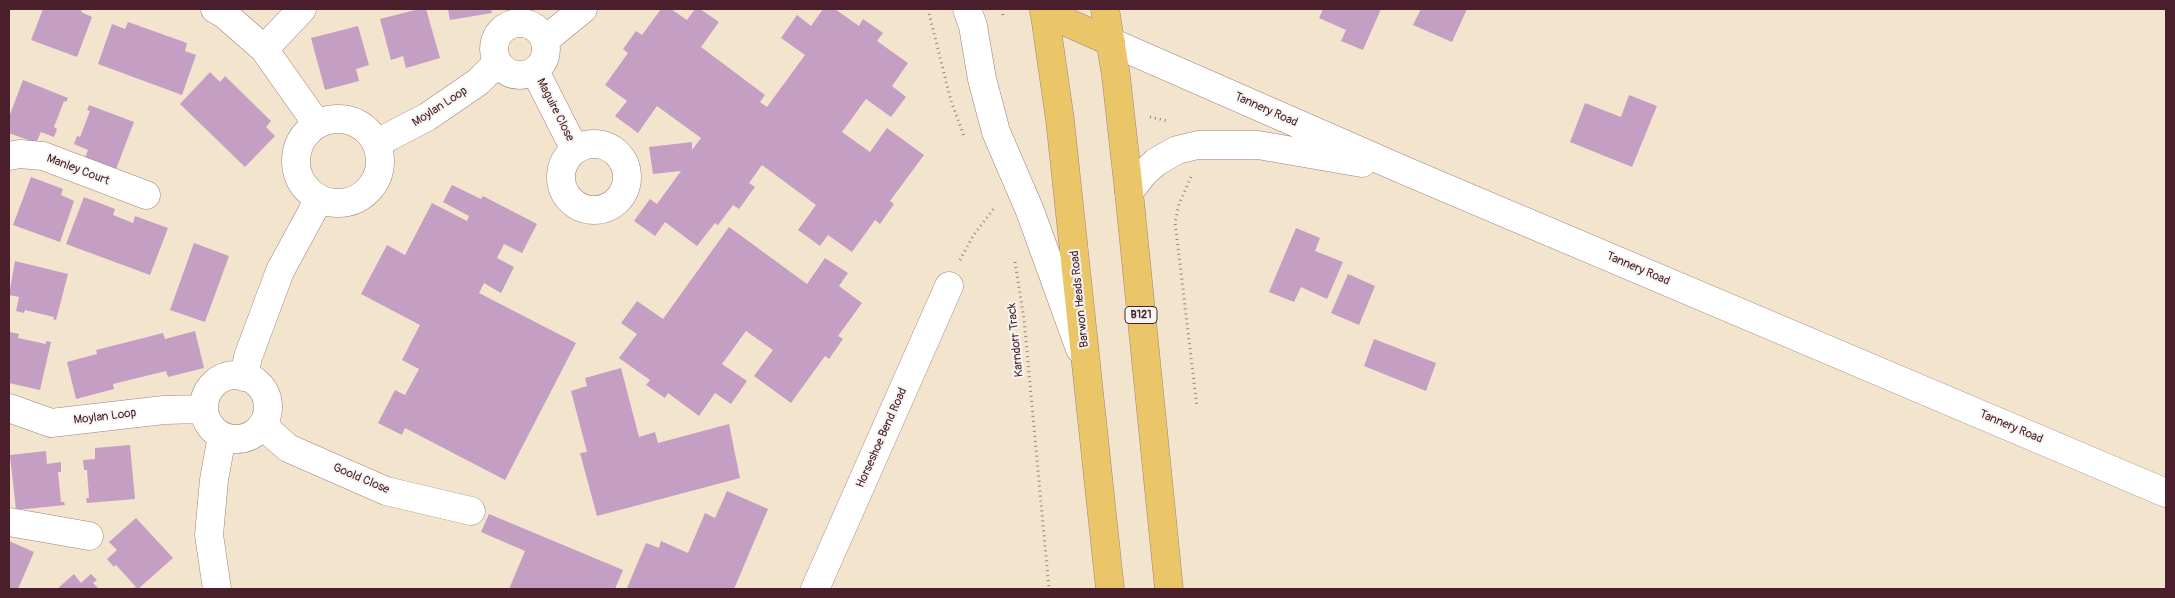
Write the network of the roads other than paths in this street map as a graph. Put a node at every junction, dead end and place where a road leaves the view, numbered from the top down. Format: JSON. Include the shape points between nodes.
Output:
{"nodes":[{"id":1,"x":215,"y":9,"type":"edge"},
{"id":2,"x":302,"y":9,"type":"edge"},
{"id":3,"x":583,"y":9,"type":"edge"},
{"id":4,"x":967,"y":9,"type":"edge"},
{"id":5,"x":1105,"y":9,"type":"edge"},
{"id":6,"x":1041,"y":10,"type":"edge"},
{"id":7,"x":544,"y":40,"type":"junction"},
{"id":8,"x":1111,"y":42,"type":"junction"},
{"id":9,"x":264,"y":49,"type":"junction"},
{"id":10,"x":497,"y":63,"type":"junction"},
{"id":11,"x":535,"y":71,"type":"junction"},
{"id":12,"x":317,"y":124,"type":"junction"},
{"id":13,"x":377,"y":143,"type":"junction"},
{"id":14,"x":575,"y":150,"type":"dead end"},
{"id":15,"x":9,"y":156,"type":"edge"},
{"id":16,"x":1408,"y":172,"type":"junction"},
{"id":17,"x":1129,"y":192,"type":"junction"},
{"id":18,"x":146,"y":196,"type":"dead end"},
{"id":19,"x":319,"y":199,"type":"junction"},
{"id":20,"x":949,"y":286,"type":"road end"},
{"id":21,"x":1088,"y":372,"type":"junction"},
{"id":22,"x":244,"y":377,"type":"junction"},
{"id":23,"x":9,"y":408,"type":"edge"},
{"id":24,"x":204,"y":409,"type":"junction"},
{"id":25,"x":262,"y":425,"type":"junction"},
{"id":26,"x":222,"y":436,"type":"junction"},
{"id":27,"x":2166,"y":493,"type":"edge"},
{"id":28,"x":471,"y":510,"type":"dead end"},
{"id":29,"x":9,"y":522,"type":"edge"},
{"id":30,"x":89,"y":536,"type":"dead end"},
{"id":31,"x":217,"y":589,"type":"edge"},
{"id":32,"x":816,"y":589,"type":"edge"},
{"id":33,"x":1110,"y":589,"type":"edge"},
{"id":34,"x":1169,"y":589,"type":"edge"}],
"edges":[{"from":1,"to":9,"type":"street"},
{"from":2,"to":9,"type":"street"},
{"from":3,"to":7,"type":"street"},
{"from":4,"to":21,"type":"street","via":[[996,132],[1033,218]]},
{"from":5,"to":8,"type":"main road","number":"B121"},
{"from":6,"to":8,"type":"main road"},
{"from":6,"to":21,"type":"main road","name":"Barwon Heads Road","via":[[1060,120]]},
{"from":7,"to":10,"type":"street","via":[[540,32],[525,24],[508,26],[496,38],[494,55]]},
{"from":7,"to":11,"type":"street","via":[[545,57]]},
{"from":8,"to":16,"type":"street","name":"Tannery Road"},
{"from":8,"to":17,"type":"main road","number":"B121"},
{"from":9,"to":12,"type":"street"},
{"from":10,"to":11,"type":"street","via":[[510,74],[519,76]]},
{"from":10,"to":13,"type":"street","name":"Moylan Loop","via":[[478,82],[427,117]]},
{"from":11,"to":14,"type":"street","name":"Maguire Close"},
{"from":12,"to":13,"type":"street","via":[[330,119],[344,119],[358,124]]},
{"from":12,"to":19,"type":"street","via":[[305,134],[295,162],[298,178]]},
{"from":13,"to":19,"type":"street","via":[[380,173],[362,197],[334,204]]},
{"from":15,"to":18,"type":"street","name":"Manley Court","via":[[43,156]]},
{"from":16,"to":17,"type":"street","via":[[1258,145],[1210,144],[1190,146],[1169,154],[1149,167]]},
{"from":16,"to":27,"type":"street","name":"Tannery Road"},
{"from":17,"to":34,"type":"main road","number":"B121"},
{"from":19,"to":22,"type":"street","via":[[280,270],[248,357]]},
{"from":20,"to":32,"type":"street","name":"Horseshoe Bend Road"},
{"from":21,"to":33,"type":"main road","name":"Barwon Heads Road"},
{"from":22,"to":24,"type":"street","via":[[234,376],[215,383],[208,390]]},
{"from":22,"to":25,"type":"street","via":[[253,381],[266,396],[268,406]]},
{"from":23,"to":24,"type":"street","name":"Moylan Loop","via":[[51,423],[164,410]]},
{"from":24,"to":26,"type":"street","via":[[210,425]]},
{"from":25,"to":26,"type":"street","via":[[248,436],[231,439]]},
{"from":25,"to":28,"type":"street","name":"Goold Close","via":[[288,448],[386,491]]},
{"from":26,"to":31,"type":"street","via":[[209,535]]},
{"from":29,"to":30,"type":"street"}]}
